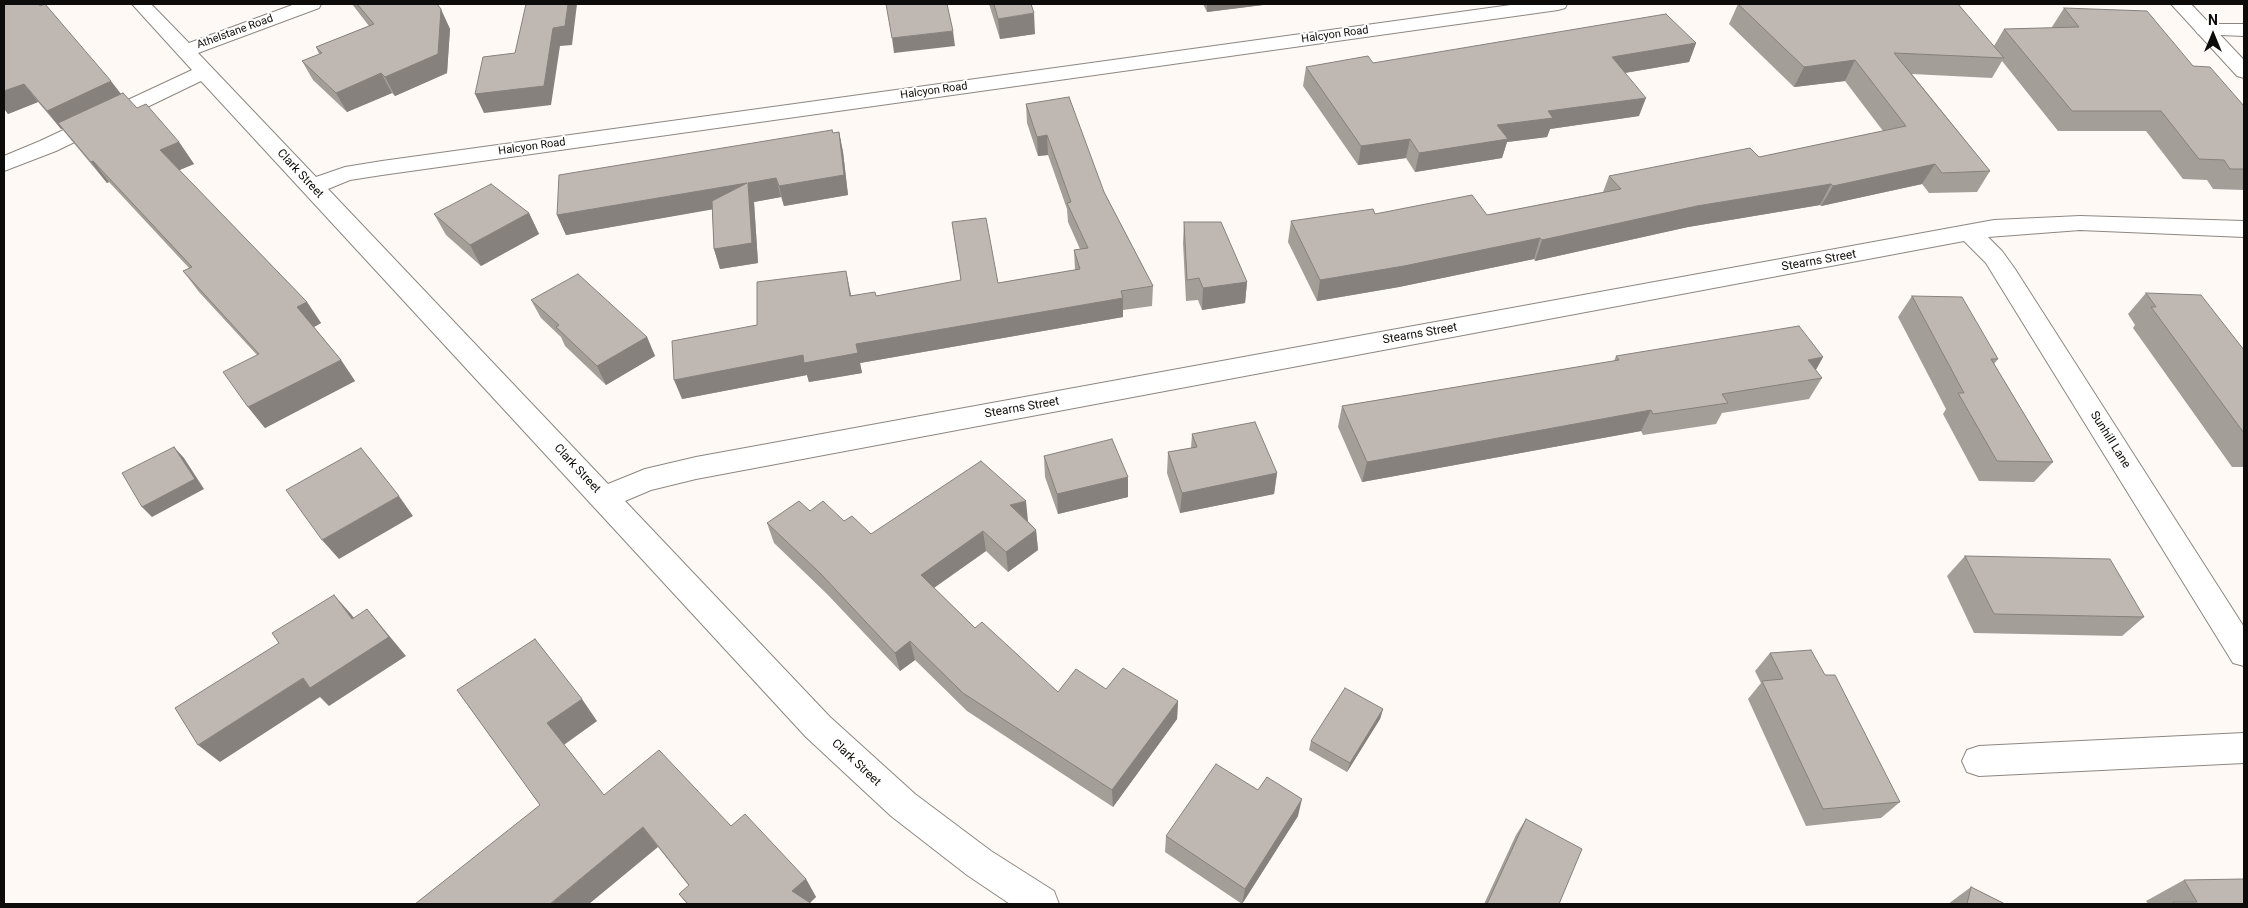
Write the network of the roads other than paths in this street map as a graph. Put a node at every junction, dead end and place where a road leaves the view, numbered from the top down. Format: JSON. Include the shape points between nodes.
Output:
{"nodes":[{"id":1,"x":141,"y":4,"type":"edge"},
{"id":2,"x":312,"y":4,"type":"edge"},
{"id":3,"x":1558,"y":4,"type":"edge"},
{"id":4,"x":2181,"y":4,"type":"edge"},
{"id":5,"x":2205,"y":30,"type":"junction"},
{"id":6,"x":2244,"y":30,"type":"edge"},
{"id":7,"x":185,"y":51,"type":"junction"},
{"id":8,"x":204,"y":72,"type":"junction"},
{"id":9,"x":2244,"y":72,"type":"edge"},
{"id":10,"x":4,"y":164,"type":"edge"},
{"id":11,"x":312,"y":187,"type":"junction"},
{"id":12,"x":2244,"y":229,"type":"edge"},
{"id":13,"x":1970,"y":232,"type":"junction"},
{"id":14,"x":604,"y":498,"type":"junction"},
{"id":15,"x":2244,"y":653,"type":"edge"},
{"id":16,"x":2244,"y":748,"type":"edge"},
{"id":17,"x":1979,"y":761,"type":"dead end"},
{"id":18,"x":1040,"y":904,"type":"edge"}],
"edges":[{"from":1,"to":7,"type":"street","name":"Clark Street"},
{"from":2,"to":7,"type":"street","name":"Athelstane Road"},
{"from":3,"to":11,"type":"street","name":"Halcyon Road","via":[[382,168],[345,174]]},
{"from":4,"to":5,"type":"street"},
{"from":5,"to":6,"type":"street"},
{"from":5,"to":9,"type":"street"},
{"from":7,"to":8,"type":"street","name":"Clark Street"},
{"from":8,"to":10,"type":"street"},
{"from":8,"to":11,"type":"street","name":"Clark Street"},
{"from":11,"to":14,"type":"street","name":"Clark Street"},
{"from":12,"to":13,"type":"street","name":"Stearns Street","via":[[2064,223]]},
{"from":13,"to":14,"type":"street","name":"Stearns Street","via":[[696,468],[645,480]]},
{"from":13,"to":15,"type":"street","name":"Sunhill Lane","via":[[2006,275]]},
{"from":14,"to":18,"type":"street","name":"Clark Street","via":[[818,727],[859,766],[953,844]]},
{"from":16,"to":17,"type":"street"}]}
